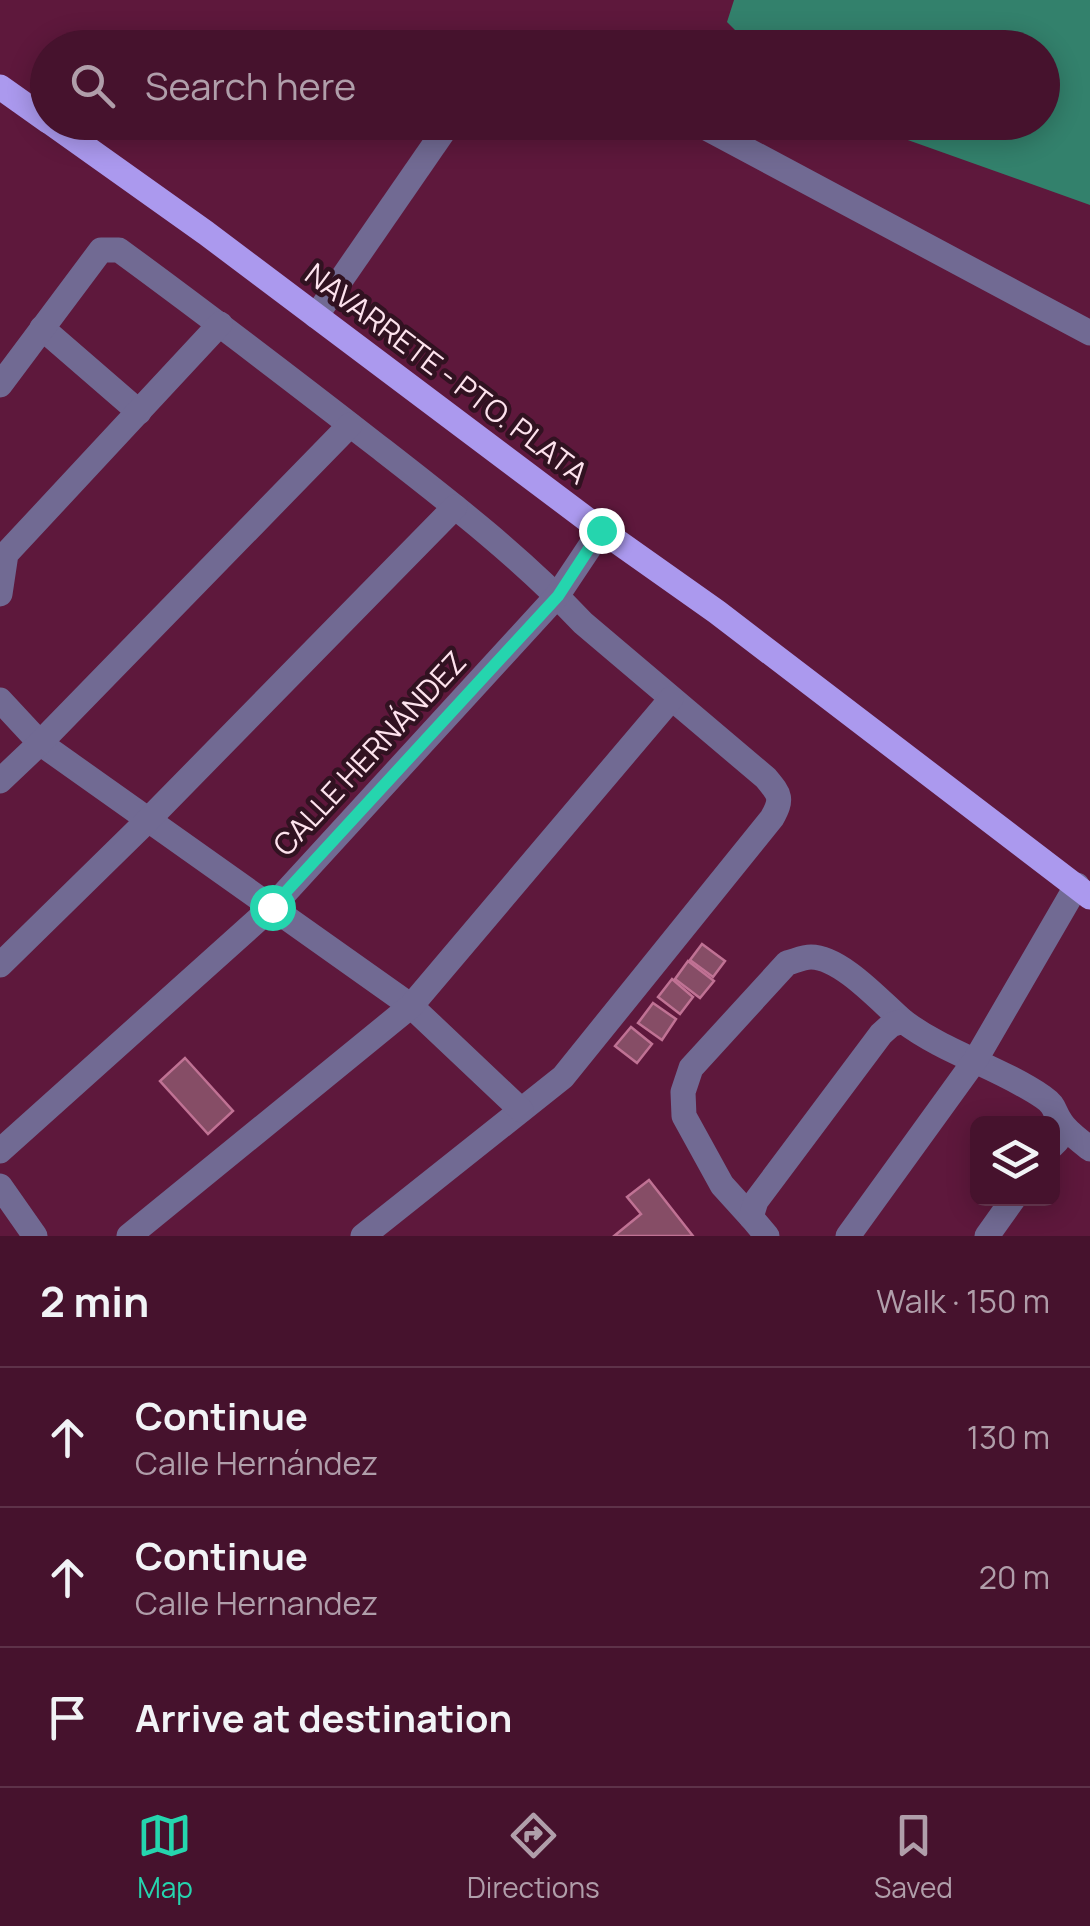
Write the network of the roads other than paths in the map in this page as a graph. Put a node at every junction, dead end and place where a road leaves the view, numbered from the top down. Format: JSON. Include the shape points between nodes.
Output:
{"nodes":[{"id":1,"x":0,"y":87,"type":"edge"},
{"id":2,"x":30,"y":108,"type":"edge"},
{"id":3,"x":74,"y":140,"type":"edge"},
{"id":4,"x":438,"y":140,"type":"edge"},
{"id":5,"x":729,"y":140,"type":"edge"},
{"id":6,"x":316,"y":316,"type":"junction"},
{"id":7,"x":220,"y":324,"type":"junction"},
{"id":8,"x":42,"y":328,"type":"junction"},
{"id":9,"x":1090,"y":332,"type":"edge"},
{"id":10,"x":0,"y":385,"type":"edge"},
{"id":11,"x":140,"y":412,"type":"junction"},
{"id":12,"x":350,"y":425,"type":"junction"},
{"id":13,"x":455,"y":507,"type":"junction"},
{"id":14,"x":601,"y":530,"type":"junction"},
{"id":15,"x":3,"y":546,"type":"edge"},
{"id":16,"x":0,"y":594,"type":"edge"},
{"id":17,"x":558,"y":596,"type":"junction"},
{"id":18,"x":0,"y":700,"type":"edge"},
{"id":19,"x":671,"y":700,"type":"junction"},
{"id":20,"x":40,"y":743,"type":"junction"},
{"id":21,"x":0,"y":781,"type":"edge"},
{"id":22,"x":149,"y":820,"type":"junction"},
{"id":23,"x":1083,"y":891,"type":"edge"},
{"id":24,"x":272,"y":907,"type":"junction"},
{"id":25,"x":0,"y":964,"type":"edge"},
{"id":26,"x":411,"y":1006,"type":"junction"},
{"id":27,"x":903,"y":1021,"type":"junction"},
{"id":28,"x":976,"y":1060,"type":"junction"},
{"id":29,"x":521,"y":1110,"type":"junction"},
{"id":30,"x":1056,"y":1116,"type":"edge"},
{"id":31,"x":1060,"y":1136,"type":"edge"},
{"id":32,"x":1090,"y":1149,"type":"edge"},
{"id":33,"x":0,"y":1151,"type":"edge"},
{"id":34,"x":0,"y":1186,"type":"edge"},
{"id":35,"x":1008,"y":1206,"type":"edge"},
{"id":36,"x":759,"y":1226,"type":"edge"},
{"id":37,"x":35,"y":1236,"type":"edge"},
{"id":38,"x":129,"y":1236,"type":"edge"},
{"id":39,"x":363,"y":1236,"type":"edge"},
{"id":40,"x":848,"y":1236,"type":"edge"},
{"id":41,"x":987,"y":1236,"type":"edge"}],
"edges":[{"from":1,"to":2,"type":"main road","name":"NAVARRETE - PTO. PLATA"},
{"from":3,"to":6,"type":"main road","name":"NAVARRETE - PTO. PLATA"},
{"from":4,"to":6,"type":"street"},
{"from":5,"to":9,"type":"street"},
{"from":6,"to":14,"type":"main road","name":"NAVARRETE - PTO. PLATA"},
{"from":7,"to":8,"type":"street","via":[[119,250],[100,250]]},
{"from":7,"to":11,"type":"street"},
{"from":7,"to":12,"type":"street"},
{"from":8,"to":10,"type":"street"},
{"from":8,"to":11,"type":"street"},
{"from":11,"to":15,"type":"street"},
{"from":12,"to":13,"type":"street"},
{"from":12,"to":20,"type":"street"},
{"from":13,"to":17,"type":"street"},
{"from":13,"to":22,"type":"street"},
{"from":14,"to":17,"type":"street","name":"CALLE HERNÁNDEZ"},
{"from":14,"to":23,"type":"main road","name":"NAVARRETE - PTO. PLATA"},
{"from":15,"to":16,"type":"street"},
{"from":17,"to":19,"type":"street"},
{"from":17,"to":24,"type":"street","name":"CALLE HERNÁNDEZ"},
{"from":18,"to":20,"type":"street"},
{"from":19,"to":26,"type":"street"},
{"from":19,"to":29,"type":"street","via":[[766,778],[779,794],[779,806],[563,1077]]},
{"from":20,"to":21,"type":"street"},
{"from":20,"to":22,"type":"street"},
{"from":22,"to":24,"type":"street"},
{"from":22,"to":25,"type":"street"},
{"from":23,"to":28,"type":"street"},
{"from":24,"to":26,"type":"street"},
{"from":24,"to":33,"type":"street","name":"CALLE HERNÁNDEZ"},
{"from":26,"to":29,"type":"street"},
{"from":26,"to":38,"type":"street"},
{"from":27,"to":28,"type":"street"},
{"from":27,"to":36,"type":"street","via":[[891,1024],[872,1046],[756,1201]]},
{"from":27,"to":36,"type":"street","via":[[845,971],[809,957],[788,964],[691,1068],[684,1116],[722,1185]]},
{"from":28,"to":30,"type":"street","via":[[1042,1097]]},
{"from":28,"to":40,"type":"street"},
{"from":29,"to":39,"type":"street"},
{"from":31,"to":32,"type":"street"},
{"from":34,"to":37,"type":"street"},
{"from":35,"to":41,"type":"street"}]}
